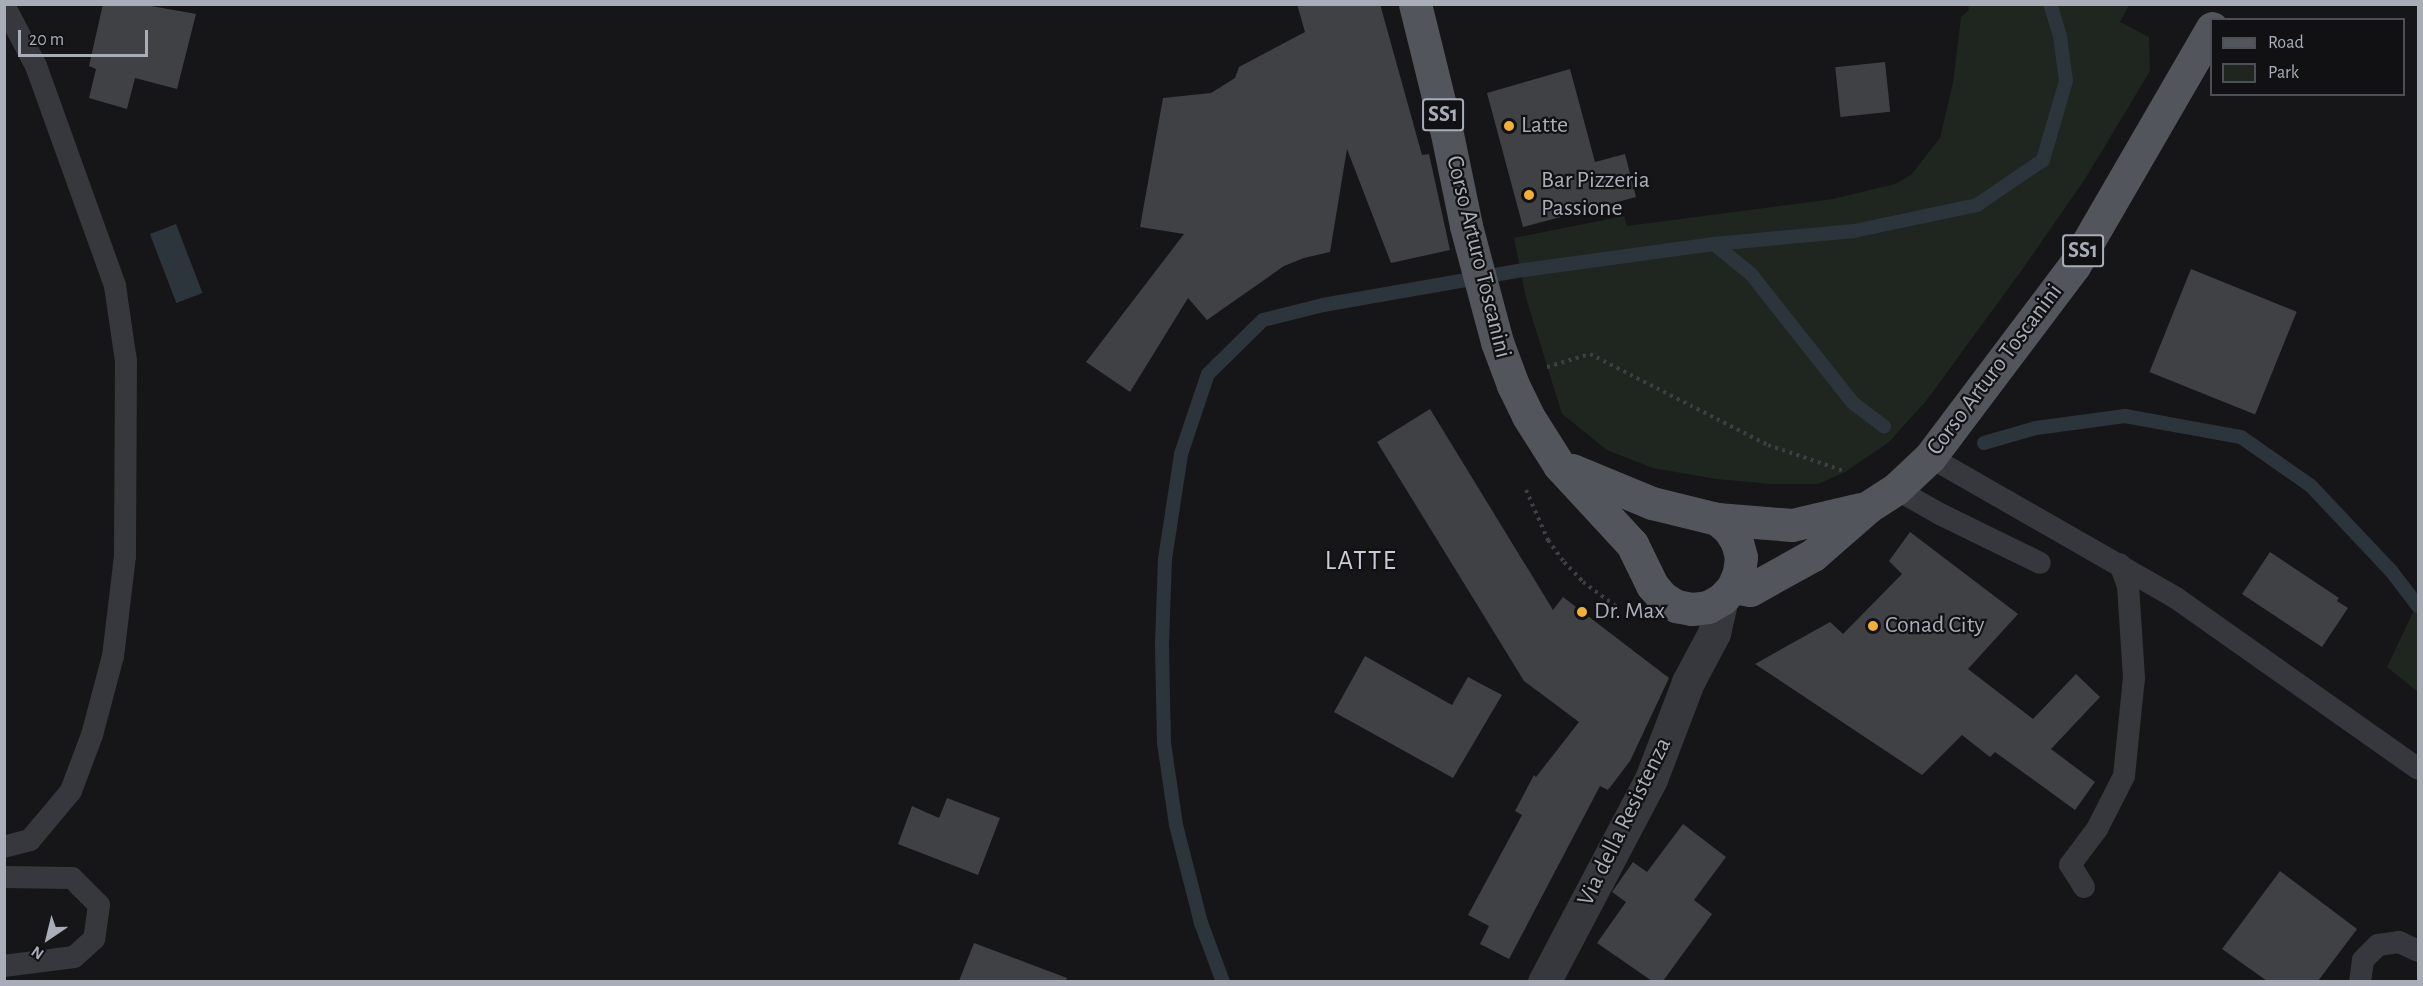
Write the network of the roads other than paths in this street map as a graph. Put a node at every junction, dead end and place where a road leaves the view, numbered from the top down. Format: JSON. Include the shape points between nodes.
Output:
{"nodes":[{"id":1,"x":1415,"y":4,"type":"edge"},
{"id":2,"x":2227,"y":4,"type":"edge"},
{"id":3,"x":5,"y":5,"type":"edge"},
{"id":4,"x":2218,"y":18,"type":"edge"},
{"id":5,"x":2210,"y":30,"type":"edge"},
{"id":6,"x":1930,"y":457,"type":"junction"},
{"id":7,"x":1559,"y":465,"type":"junction"},
{"id":8,"x":1896,"y":489,"type":"junction"},
{"id":9,"x":1868,"y":507,"type":"junction"},
{"id":10,"x":1702,"y":516,"type":"junction"},
{"id":11,"x":2040,"y":563,"type":"dead end"},
{"id":12,"x":2120,"y":564,"type":"junction"},
{"id":13,"x":1728,"y":593,"type":"junction"},
{"id":14,"x":1664,"y":595,"type":"junction"},
{"id":15,"x":1699,"y":660,"type":"junction"},
{"id":16,"x":2418,"y":769,"type":"edge"},
{"id":17,"x":4,"y":847,"type":"edge"},
{"id":18,"x":4,"y":877,"type":"edge"},
{"id":19,"x":2084,"y":887,"type":"dead end"},
{"id":20,"x":2418,"y":951,"type":"edge"},
{"id":21,"x":4,"y":966,"type":"edge"},
{"id":22,"x":1544,"y":981,"type":"edge"},
{"id":23,"x":2360,"y":981,"type":"edge"}],
"edges":[{"from":1,"to":7,"type":"main road","name":"Corso Arturo Toscanini","number":"SS1","via":[[1497,342],[1528,416]]},
{"from":2,"to":4,"type":"main road"},
{"from":3,"to":17,"type":"lane","via":[[36,66],[115,286],[126,361],[125,556],[113,656],[92,735],[71,790],[30,840]]},
{"from":5,"to":6,"type":"main road","name":"Corso Arturo Toscanini","number":"SS1","via":[[2074,266]]},
{"from":6,"to":8,"type":"main road","name":"Corso Arturo Toscanini","number":"SS1"},
{"from":6,"to":12,"type":"lane"},
{"from":7,"to":10,"type":"main road","name":"Corso Arturo Toscanini","number":"SS1","via":[[1652,503]]},
{"from":7,"to":14,"type":"main road","name":"Corso Arturo Toscanini","number":"SS1","via":[[1632,544]]},
{"from":8,"to":9,"type":"main road","name":"Corso Arturo Toscanini","number":"SS1"},
{"from":8,"to":11,"type":"lane"},
{"from":9,"to":10,"type":"main road","name":"Corso Arturo Toscanini","number":"SS1","via":[[1792,525]]},
{"from":9,"to":13,"type":"main road","name":"Corso Arturo Toscanini","number":"SS1","via":[[1813,555],[1750,590]]},
{"from":10,"to":13,"type":"main road","via":[[1728,529],[1737,542],[1741,557],[1739,573]]},
{"from":10,"to":14,"type":"main road","via":[[1672,518],[1650,539],[1646,570]]},
{"from":12,"to":16,"type":"lane","via":[[2213,623]]},
{"from":12,"to":19,"type":"lane","via":[[2128,586],[2134,678],[2124,776],[2097,829],[2070,864]]},
{"from":13,"to":14,"type":"main road","name":"Corso Arturo Toscanini","number":"SS1","via":[[1708,607],[1692,609]]},
{"from":13,"to":15,"type":"street","name":"Via della Resistenza","via":[[1714,633]]},
{"from":14,"to":15,"type":"street","via":[[1690,628]]},
{"from":15,"to":22,"type":"street","name":"Via della Resistenza","via":[[1651,779]]},
{"from":18,"to":21,"type":"lane","via":[[72,878],[99,905],[94,939],[74,957]]},
{"from":20,"to":23,"type":"lane","via":[[2399,942],[2378,945],[2363,960]]}]}
